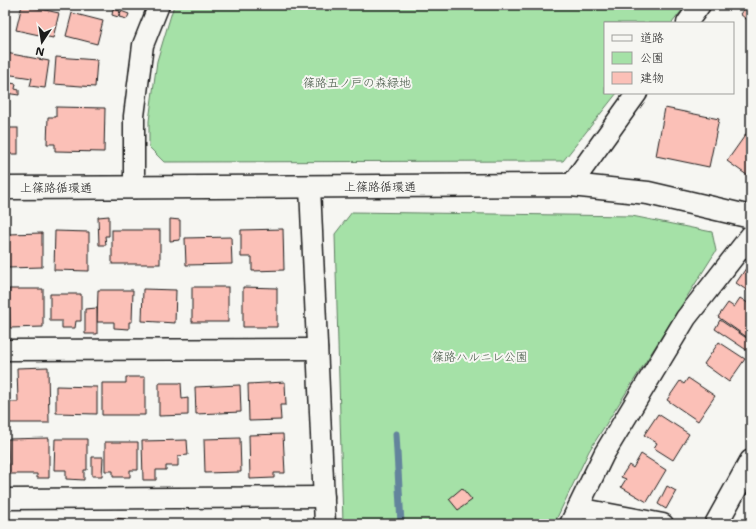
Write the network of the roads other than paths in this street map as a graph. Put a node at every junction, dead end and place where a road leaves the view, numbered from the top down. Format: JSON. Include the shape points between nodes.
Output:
{"nodes":[{"id":1,"x":159,"y":5,"type":"edge"},
{"id":2,"x":700,"y":5,"type":"edge"},
{"id":3,"x":688,"y":22,"type":"edge"},
{"id":4,"x":636,"y":94,"type":"edge"},
{"id":5,"x":571,"y":186,"type":"junction"},
{"id":6,"x":310,"y":187,"type":"junction"},
{"id":7,"x":5,"y":188,"type":"edge"},
{"id":8,"x":134,"y":188,"type":"junction"},
{"id":9,"x":751,"y":217,"type":"edge"},
{"id":10,"x":751,"y":234,"type":"edge"},
{"id":11,"x":317,"y":349,"type":"junction"},
{"id":12,"x":5,"y":350,"type":"edge"},
{"id":13,"x":751,"y":461,"type":"edge"},
{"id":14,"x":324,"y":497,"type":"junction"},
{"id":15,"x":5,"y":499,"type":"edge"},
{"id":16,"x":574,"y":516,"type":"edge"},
{"id":17,"x":325,"y":524,"type":"edge"},
{"id":18,"x":663,"y":524,"type":"edge"},
{"id":19,"x":716,"y":524,"type":"edge"}],
"edges":[{"from":1,"to":8,"type":"street","via":[[143,45],[134,116]]},
{"from":2,"to":3,"type":"street"},
{"from":4,"to":5,"type":"street"},
{"from":5,"to":6,"type":"street","name":"上篠路循環通"},
{"from":5,"to":9,"type":"street","name":"上篠路循環通","via":[[648,193]]},
{"from":6,"to":8,"type":"street","name":"上篠路循環通"},
{"from":6,"to":11,"type":"street"},
{"from":7,"to":8,"type":"street","name":"上篠路循環通"},
{"from":10,"to":16,"type":"street","via":[[686,318],[604,454]]},
{"from":11,"to":12,"type":"street"},
{"from":11,"to":14,"type":"street"},
{"from":13,"to":19,"type":"street"},
{"from":14,"to":15,"type":"street"},
{"from":14,"to":17,"type":"street"},
{"from":16,"to":18,"type":"street"}]}
